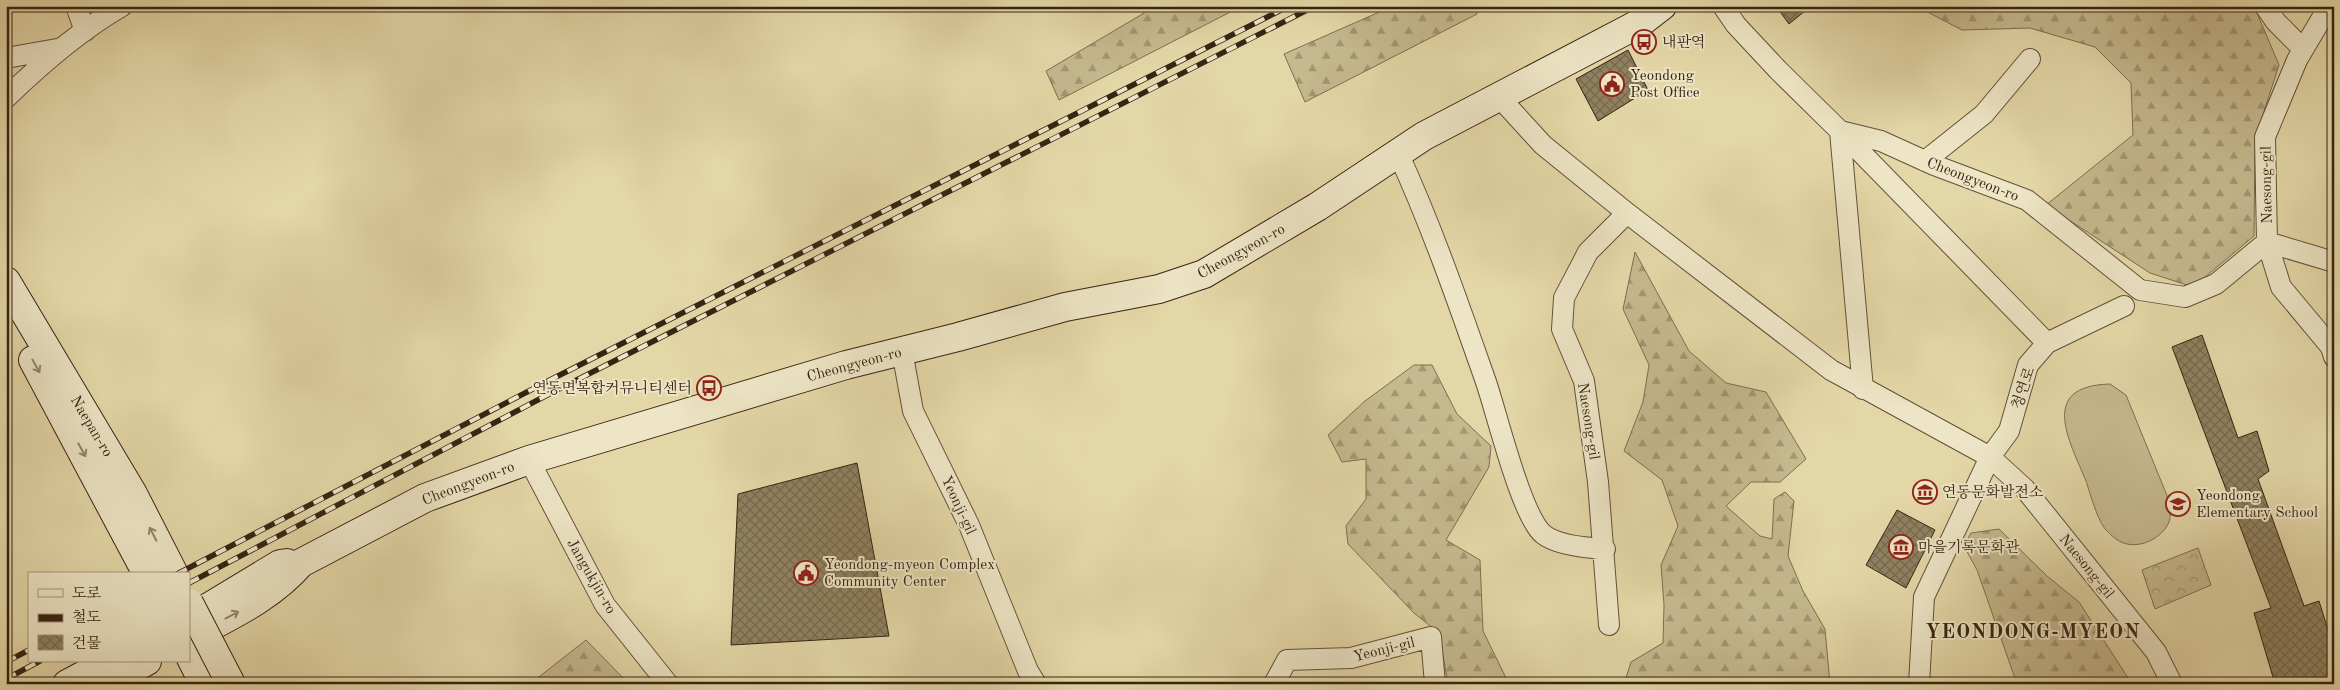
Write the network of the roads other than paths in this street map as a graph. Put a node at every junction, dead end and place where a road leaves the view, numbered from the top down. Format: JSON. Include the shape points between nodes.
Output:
{"nodes":[{"id":1,"x":76,"y":6,"type":"edge"},
{"id":2,"x":122,"y":6,"type":"edge"},
{"id":3,"x":1662,"y":6,"type":"edge"},
{"id":4,"x":1723,"y":6,"type":"edge"},
{"id":5,"x":2265,"y":6,"type":"edge"},
{"id":6,"x":2329,"y":6,"type":"edge"},
{"id":7,"x":85,"y":31,"type":"junction"},
{"id":8,"x":62,"y":48,"type":"junction"},
{"id":9,"x":2303,"y":49,"type":"junction"},
{"id":10,"x":6,"y":58,"type":"edge"},
{"id":11,"x":2030,"y":59,"type":"dead end"},
{"id":12,"x":40,"y":65,"type":"junction"},
{"id":13,"x":6,"y":83,"type":"edge"},
{"id":14,"x":6,"y":98,"type":"edge"},
{"id":15,"x":1500,"y":98,"type":"junction"},
{"id":16,"x":1840,"y":131,"type":"junction"},
{"id":17,"x":1398,"y":153,"type":"junction"},
{"id":18,"x":1925,"y":161,"type":"junction"},
{"id":19,"x":1628,"y":214,"type":"junction"},
{"id":20,"x":2267,"y":242,"type":"junction"},
{"id":21,"x":2334,"y":262,"type":"edge"},
{"id":22,"x":6,"y":280,"type":"edge"},
{"id":23,"x":2124,"y":306,"type":"dead end"},
{"id":24,"x":13,"y":318,"type":"edge"},
{"id":25,"x":2047,"y":343,"type":"junction"},
{"id":26,"x":902,"y":351,"type":"junction"},
{"id":27,"x":2334,"y":357,"type":"edge"},
{"id":28,"x":1863,"y":389,"type":"junction"},
{"id":29,"x":1990,"y":457,"type":"junction"},
{"id":30,"x":529,"y":460,"type":"junction"},
{"id":31,"x":123,"y":500,"type":"junction"},
{"id":32,"x":1604,"y":549,"type":"junction"},
{"id":33,"x":301,"y":563,"type":"junction"},
{"id":34,"x":146,"y":572,"type":"edge"},
{"id":35,"x":173,"y":572,"type":"edge"},
{"id":36,"x":190,"y":605,"type":"edge"},
{"id":37,"x":190,"y":618,"type":"edge"},
{"id":38,"x":1609,"y":625,"type":"dead end"},
{"id":39,"x":190,"y":637,"type":"edge"},
{"id":40,"x":190,"y":656,"type":"edge"},
{"id":41,"x":108,"y":662,"type":"edge"},
{"id":42,"x":145,"y":662,"type":"edge"},
{"id":43,"x":67,"y":684,"type":"edge"},
{"id":44,"x":105,"y":684,"type":"edge"},
{"id":45,"x":204,"y":684,"type":"edge"},
{"id":46,"x":230,"y":684,"type":"edge"},
{"id":47,"x":668,"y":684,"type":"edge"},
{"id":48,"x":1036,"y":684,"type":"edge"},
{"id":49,"x":1274,"y":684,"type":"edge"},
{"id":50,"x":1435,"y":684,"type":"edge"},
{"id":51,"x":1919,"y":684,"type":"edge"},
{"id":52,"x":2172,"y":684,"type":"edge"}],
"edges":[{"from":1,"to":7,"type":"street"},
{"from":2,"to":7,"type":"street"},
{"from":3,"to":15,"type":"main road","name":"Cheongyeon-ro","via":[[1640,22]]},
{"from":4,"to":16,"type":"street","via":[[1772,64]]},
{"from":5,"to":9,"type":"street"},
{"from":6,"to":9,"type":"street","name":"Naesong-gil"},
{"from":7,"to":8,"type":"street"},
{"from":8,"to":10,"type":"street"},
{"from":8,"to":12,"type":"street"},
{"from":9,"to":20,"type":"street","name":"Naesong-gil","via":[[2266,137]]},
{"from":11,"to":18,"type":"street","via":[[1984,114]]},
{"from":12,"to":13,"type":"street"},
{"from":12,"to":14,"type":"street"},
{"from":15,"to":17,"type":"main road","name":"Cheongyeon-ro","via":[[1424,136]]},
{"from":15,"to":19,"type":"street","name":"Naesong-gil","via":[[1543,145]]},
{"from":16,"to":18,"type":"street","name":"Cheongyeon-ro","via":[[1881,141]]},
{"from":16,"to":25,"type":"street"},
{"from":16,"to":28,"type":"street"},
{"from":17,"to":26,"type":"main road","name":"Cheongyeon-ro","via":[[1324,203],[1204,274],[1159,289],[1065,307]]},
{"from":17,"to":32,"type":"street","via":[[1425,212],[1525,504],[1543,534],[1578,548]]},
{"from":18,"to":20,"type":"street","name":"Cheongyeon-ro","via":[[2027,200],[2140,290],[2186,297],[2216,284]]},
{"from":19,"to":28,"type":"street","name":"Naesong-gil","via":[[1831,370]]},
{"from":19,"to":32,"type":"street","name":"Naesong-gil","via":[[1588,252],[1564,298],[1562,321],[1562,329],[1584,381]]},
{"from":20,"to":21,"type":"street"},
{"from":20,"to":27,"type":"street","name":"Naesong-gil","via":[[2281,287],[2331,347]]},
{"from":22,"to":24,"type":"main road","name":"Naepan-ro"},
{"from":23,"to":25,"type":"street","name":"청연로"},
{"from":24,"to":31,"type":"main road","name":"Naepan-ro"},
{"from":25,"to":29,"type":"street","name":"청연로","via":[[2028,365],[2009,431]]},
{"from":26,"to":30,"type":"main road","name":"Cheongyeon-ro"},
{"from":26,"to":48,"type":"street","name":"Yeonji-gil","via":[[913,411],[970,525]]},
{"from":28,"to":29,"type":"street","name":"Naesong-gil"},
{"from":29,"to":51,"type":"street","via":[[1924,597]]},
{"from":29,"to":52,"type":"street","name":"Naesong-gil","via":[[2025,488],[2156,652]]},
{"from":30,"to":33,"type":"main road","name":"Cheongyeon-ro","via":[[425,498]]},
{"from":30,"to":47,"type":"street","name":"Jangukjin-ro","via":[[605,605]]},
{"from":31,"to":34,"type":"main road","name":"Naepan-ro"},
{"from":35,"to":31,"type":"main road","name":"Naepan-ro","one_way":true},
{"from":32,"to":38,"type":"street","name":"Naesong-gil"},
{"from":33,"to":37,"type":"main road","name":"Cheongyeon-ro","via":[[280,564]]},
{"from":39,"to":33,"type":"main road","name":"Cheongyeon-ro","one_way":true,"via":[[253,604],[291,575]]},
{"from":36,"to":46,"type":"main road","bridge":true},
{"from":40,"to":45,"type":"main road"},
{"from":41,"to":43,"type":"main road"},
{"from":42,"to":44,"type":"main road"},
{"from":49,"to":50,"type":"street","name":"Yeonji-gil","via":[[1287,660],[1352,658],[1431,637]]}]}
